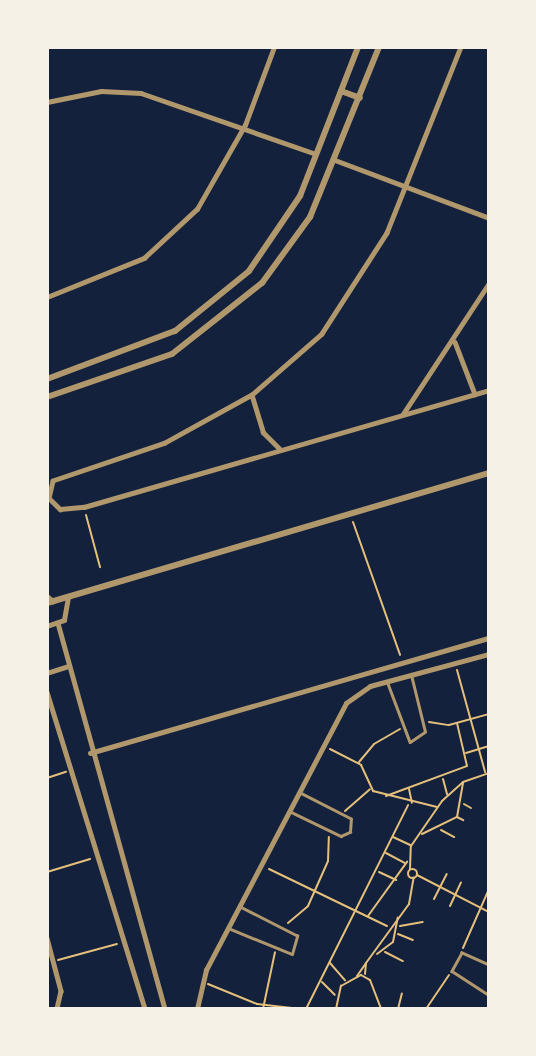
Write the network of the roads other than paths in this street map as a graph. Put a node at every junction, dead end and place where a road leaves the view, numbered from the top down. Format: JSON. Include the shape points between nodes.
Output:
{"nodes":[{"id":1,"x":274,"y":47,"type":"edge"},
{"id":2,"x":358,"y":47,"type":"edge"},
{"id":3,"x":379,"y":47,"type":"edge"},
{"id":4,"x":461,"y":47,"type":"edge"},
{"id":5,"x":341,"y":91,"type":"junction"},
{"id":6,"x":360,"y":97,"type":"junction"},
{"id":7,"x":47,"y":102,"type":"edge"},
{"id":8,"x":245,"y":125,"type":"junction"},
{"id":9,"x":317,"y":154,"type":"junction"},
{"id":10,"x":335,"y":160,"type":"junction"},
{"id":11,"x":409,"y":187,"type":"junction"},
{"id":12,"x":489,"y":218,"type":"edge"},
{"id":13,"x":489,"y":283,"type":"edge"},
{"id":14,"x":47,"y":297,"type":"edge"},
{"id":15,"x":455,"y":341,"type":"junction"},
{"id":16,"x":47,"y":379,"type":"edge"},
{"id":17,"x":489,"y":390,"type":"edge"},
{"id":18,"x":475,"y":394,"type":"junction"},
{"id":19,"x":252,"y":395,"type":"junction"},
{"id":20,"x":47,"y":397,"type":"edge"},
{"id":21,"x":402,"y":414,"type":"junction"},
{"id":22,"x":281,"y":450,"type":"junction"},
{"id":23,"x":489,"y":473,"type":"edge"},
{"id":24,"x":68,"y":597,"type":"junction"},
{"id":25,"x":49,"y":600,"type":"edge"},
{"id":26,"x":58,"y":623,"type":"junction"},
{"id":27,"x":47,"y":626,"type":"edge"},
{"id":28,"x":489,"y":638,"type":"edge"},
{"id":29,"x":489,"y":654,"type":"edge"},
{"id":30,"x":66,"y":667,"type":"junction"},
{"id":31,"x":47,"y":673,"type":"edge"},
{"id":32,"x":411,"y":675,"type":"junction"},
{"id":33,"x":387,"y":681,"type":"junction"},
{"id":34,"x":47,"y":692,"type":"edge"},
{"id":35,"x":90,"y":753,"type":"junction"},
{"id":36,"x":299,"y":792,"type":"junction"},
{"id":37,"x":289,"y":811,"type":"junction"},
{"id":38,"x":239,"y":907,"type":"junction"},
{"id":39,"x":228,"y":928,"type":"junction"},
{"id":40,"x":47,"y":938,"type":"edge"},
{"id":41,"x":489,"y":965,"type":"edge"},
{"id":42,"x":489,"y":995,"type":"edge"},
{"id":43,"x":57,"y":1009,"type":"edge"},
{"id":44,"x":145,"y":1009,"type":"edge"},
{"id":45,"x":165,"y":1009,"type":"edge"},
{"id":46,"x":198,"y":1009,"type":"edge"}],
"edges":[{"from":1,"to":8,"type":"street"},
{"from":2,"to":5,"type":"street"},
{"from":3,"to":6,"type":"street"},
{"from":4,"to":11,"type":"street"},
{"from":5,"to":6,"type":"street"},
{"from":5,"to":9,"type":"street"},
{"from":6,"to":10,"type":"street"},
{"from":7,"to":8,"type":"street","via":[[122,91]]},
{"from":8,"to":9,"type":"street"},
{"from":8,"to":14,"type":"street","via":[[218,180],[172,236],[116,273]]},
{"from":9,"to":16,"type":"street","via":[[281,230],[212,306],[126,355]]},
{"from":10,"to":11,"type":"street"},
{"from":10,"to":20,"type":"street","via":[[297,239],[223,319],[148,364]]},
{"from":11,"to":12,"type":"street"},
{"from":11,"to":19,"type":"street","via":[[337,316]]},
{"from":13,"to":15,"type":"street"},
{"from":15,"to":18,"type":"street"},
{"from":15,"to":21,"type":"street"},
{"from":17,"to":18,"type":"street"},
{"from":18,"to":21,"type":"street"},
{"from":19,"to":22,"type":"street","via":[[257,420]]},
{"from":19,"to":22,"type":"street","via":[[165,443],[50,485],[55,506],[84,507]]},
{"from":21,"to":22,"type":"street"},
{"from":23,"to":24,"type":"street"},
{"from":24,"to":25,"type":"street"},
{"from":24,"to":26,"type":"street"},
{"from":26,"to":27,"type":"street"},
{"from":26,"to":30,"type":"street"},
{"from":28,"to":35,"type":"street"},
{"from":29,"to":32,"type":"street"},
{"from":30,"to":31,"type":"street"},
{"from":30,"to":35,"type":"street"},
{"from":32,"to":33,"type":"street"},
{"from":32,"to":33,"type":"lane","via":[[422,738],[408,742]]},
{"from":33,"to":36,"type":"street","via":[[352,698]]},
{"from":34,"to":44,"type":"street"},
{"from":35,"to":45,"type":"street"},
{"from":36,"to":37,"type":"street"},
{"from":36,"to":37,"type":"lane","via":[[352,821],[349,832],[329,831]]},
{"from":37,"to":38,"type":"street"},
{"from":38,"to":39,"type":"street"},
{"from":38,"to":39,"type":"lane","via":[[299,940],[289,956]]},
{"from":39,"to":46,"type":"street","via":[[202,982]]},
{"from":40,"to":43,"type":"street","via":[[62,994]]},
{"from":41,"to":42,"type":"lane","via":[[462,953],[452,973]]}]}
